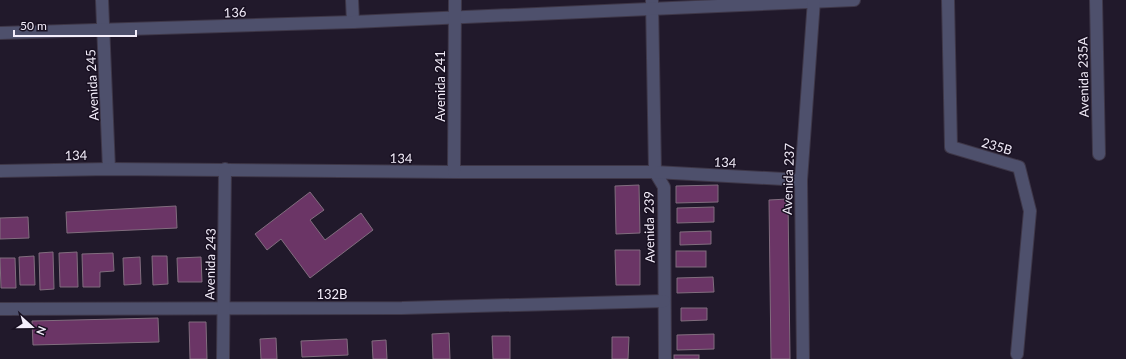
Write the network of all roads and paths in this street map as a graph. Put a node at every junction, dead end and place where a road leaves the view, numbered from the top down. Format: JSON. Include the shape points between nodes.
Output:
{"nodes":[{"id":1,"x":102,"y":0,"type":"edge"},
{"id":2,"x":352,"y":0,"type":"edge"},
{"id":3,"x":454,"y":0,"type":"edge"},
{"id":4,"x":854,"y":0,"type":"edge"},
{"id":5,"x":948,"y":0,"type":"edge"},
{"id":6,"x":1096,"y":0,"type":"edge"},
{"id":7,"x":813,"y":1,"type":"edge"},
{"id":8,"x":652,"y":4,"type":"edge"},
{"id":9,"x":455,"y":18,"type":"junction"},
{"id":10,"x":353,"y":22,"type":"junction"},
{"id":11,"x":103,"y":30,"type":"junction"},
{"id":12,"x":0,"y":34,"type":"edge"},
{"id":13,"x":1099,"y":154,"type":"dead end"},
{"id":14,"x":109,"y":169,"type":"junction"},
{"id":15,"x":225,"y":169,"type":"junction"},
{"id":16,"x":0,"y":171,"type":"edge"},
{"id":17,"x":454,"y":172,"type":"junction"},
{"id":18,"x":655,"y":172,"type":"junction"},
{"id":19,"x":801,"y":180,"type":"junction"},
{"id":20,"x":664,"y":301,"type":"junction"},
{"id":21,"x":224,"y":308,"type":"junction"},
{"id":22,"x":0,"y":309,"type":"edge"},
{"id":23,"x":1017,"y":354,"type":"dead end"},
{"id":24,"x":223,"y":359,"type":"edge"},
{"id":25,"x":665,"y":359,"type":"edge"},
{"id":26,"x":803,"y":359,"type":"edge"}],
"edges":[{"from":1,"to":11,"type":"street","name":"Avenida 245"},
{"from":2,"to":10,"type":"street"},
{"from":3,"to":9,"type":"street","name":"Avenida 241"},
{"from":4,"to":7,"type":"street","name":"136"},
{"from":5,"to":23,"type":"street","name":"235B","via":[[950,147],[1019,167],[1030,211]]},
{"from":6,"to":13,"type":"street","name":"Avenida 235A"},
{"from":7,"to":8,"type":"street","name":"136"},
{"from":7,"to":19,"type":"street","name":"Avenida 237"},
{"from":8,"to":9,"type":"street","name":"136"},
{"from":8,"to":18,"type":"street","name":"Avenida 239"},
{"from":9,"to":10,"type":"street","name":"136"},
{"from":9,"to":17,"type":"street","name":"Avenida 241"},
{"from":10,"to":11,"type":"street","name":"136"},
{"from":11,"to":12,"type":"street","name":"136"},
{"from":11,"to":14,"type":"street","name":"Avenida 245"},
{"from":14,"to":15,"type":"street","name":"134"},
{"from":14,"to":16,"type":"street","name":"134"},
{"from":15,"to":17,"type":"street","name":"134"},
{"from":15,"to":21,"type":"street","name":"Avenida 243"},
{"from":17,"to":18,"type":"street","name":"134"},
{"from":18,"to":19,"type":"street","name":"134"},
{"from":18,"to":20,"type":"street","name":"Avenida 239","via":[[664,187]]},
{"from":19,"to":26,"type":"street","name":"Avenida 237"},
{"from":20,"to":21,"type":"street","name":"132B","via":[[402,308]]},
{"from":20,"to":25,"type":"street","name":"Avenida 239"},
{"from":21,"to":22,"type":"street","name":"132B"},
{"from":21,"to":24,"type":"street","name":"Avenida 243"}]}
